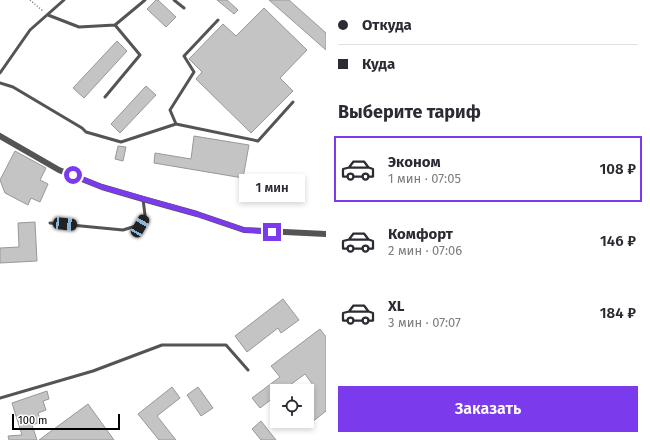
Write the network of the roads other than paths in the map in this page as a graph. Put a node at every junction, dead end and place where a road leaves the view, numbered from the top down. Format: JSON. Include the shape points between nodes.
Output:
{"nodes":[{"id":1,"x":64,"y":0,"type":"edge"},
{"id":2,"x":146,"y":0,"type":"edge"},
{"id":3,"x":174,"y":0,"type":"edge"},
{"id":4,"x":184,"y":8,"type":"dead end"},
{"id":5,"x":48,"y":15,"type":"junction"},
{"id":6,"x":218,"y":20,"type":"dead end"},
{"id":7,"x":115,"y":25,"type":"junction"},
{"id":8,"x":0,"y":73,"type":"edge"},
{"id":9,"x":0,"y":83,"type":"edge"},
{"id":10,"x":105,"y":97,"type":"dead end"},
{"id":11,"x":293,"y":102,"type":"dead end"},
{"id":12,"x":176,"y":124,"type":"junction"},
{"id":13,"x":0,"y":136,"type":"edge"},
{"id":14,"x":143,"y":200,"type":"junction"},
{"id":15,"x":50,"y":223,"type":"dead end"},
{"id":16,"x":326,"y":234,"type":"edge"},
{"id":17,"x":248,"y":370,"type":"dead end"},
{"id":18,"x":0,"y":398,"type":"edge"}],
"edges":[{"from":1,"to":5,"type":"lane"},
{"from":2,"to":7,"type":"lane"},
{"from":3,"to":4,"type":"lane"},
{"from":5,"to":7,"type":"lane","via":[[79,27]]},
{"from":5,"to":8,"type":"lane","via":[[30,30]]},
{"from":6,"to":12,"type":"lane","via":[[184,56],[194,72],[170,110]]},
{"from":7,"to":10,"type":"lane","via":[[140,55]]},
{"from":9,"to":12,"type":"lane","via":[[13,87],[86,132],[121,142]]},
{"from":11,"to":12,"type":"lane","via":[[258,141]]},
{"from":13,"to":14,"type":"street","via":[[59,170]]},
{"from":14,"to":15,"type":"lane","via":[[146,215],[140,226],[123,230]]},
{"from":14,"to":16,"type":"street","via":[[244,230]]},
{"from":17,"to":18,"type":"lane","via":[[226,345],[162,345],[93,371]]}]}
